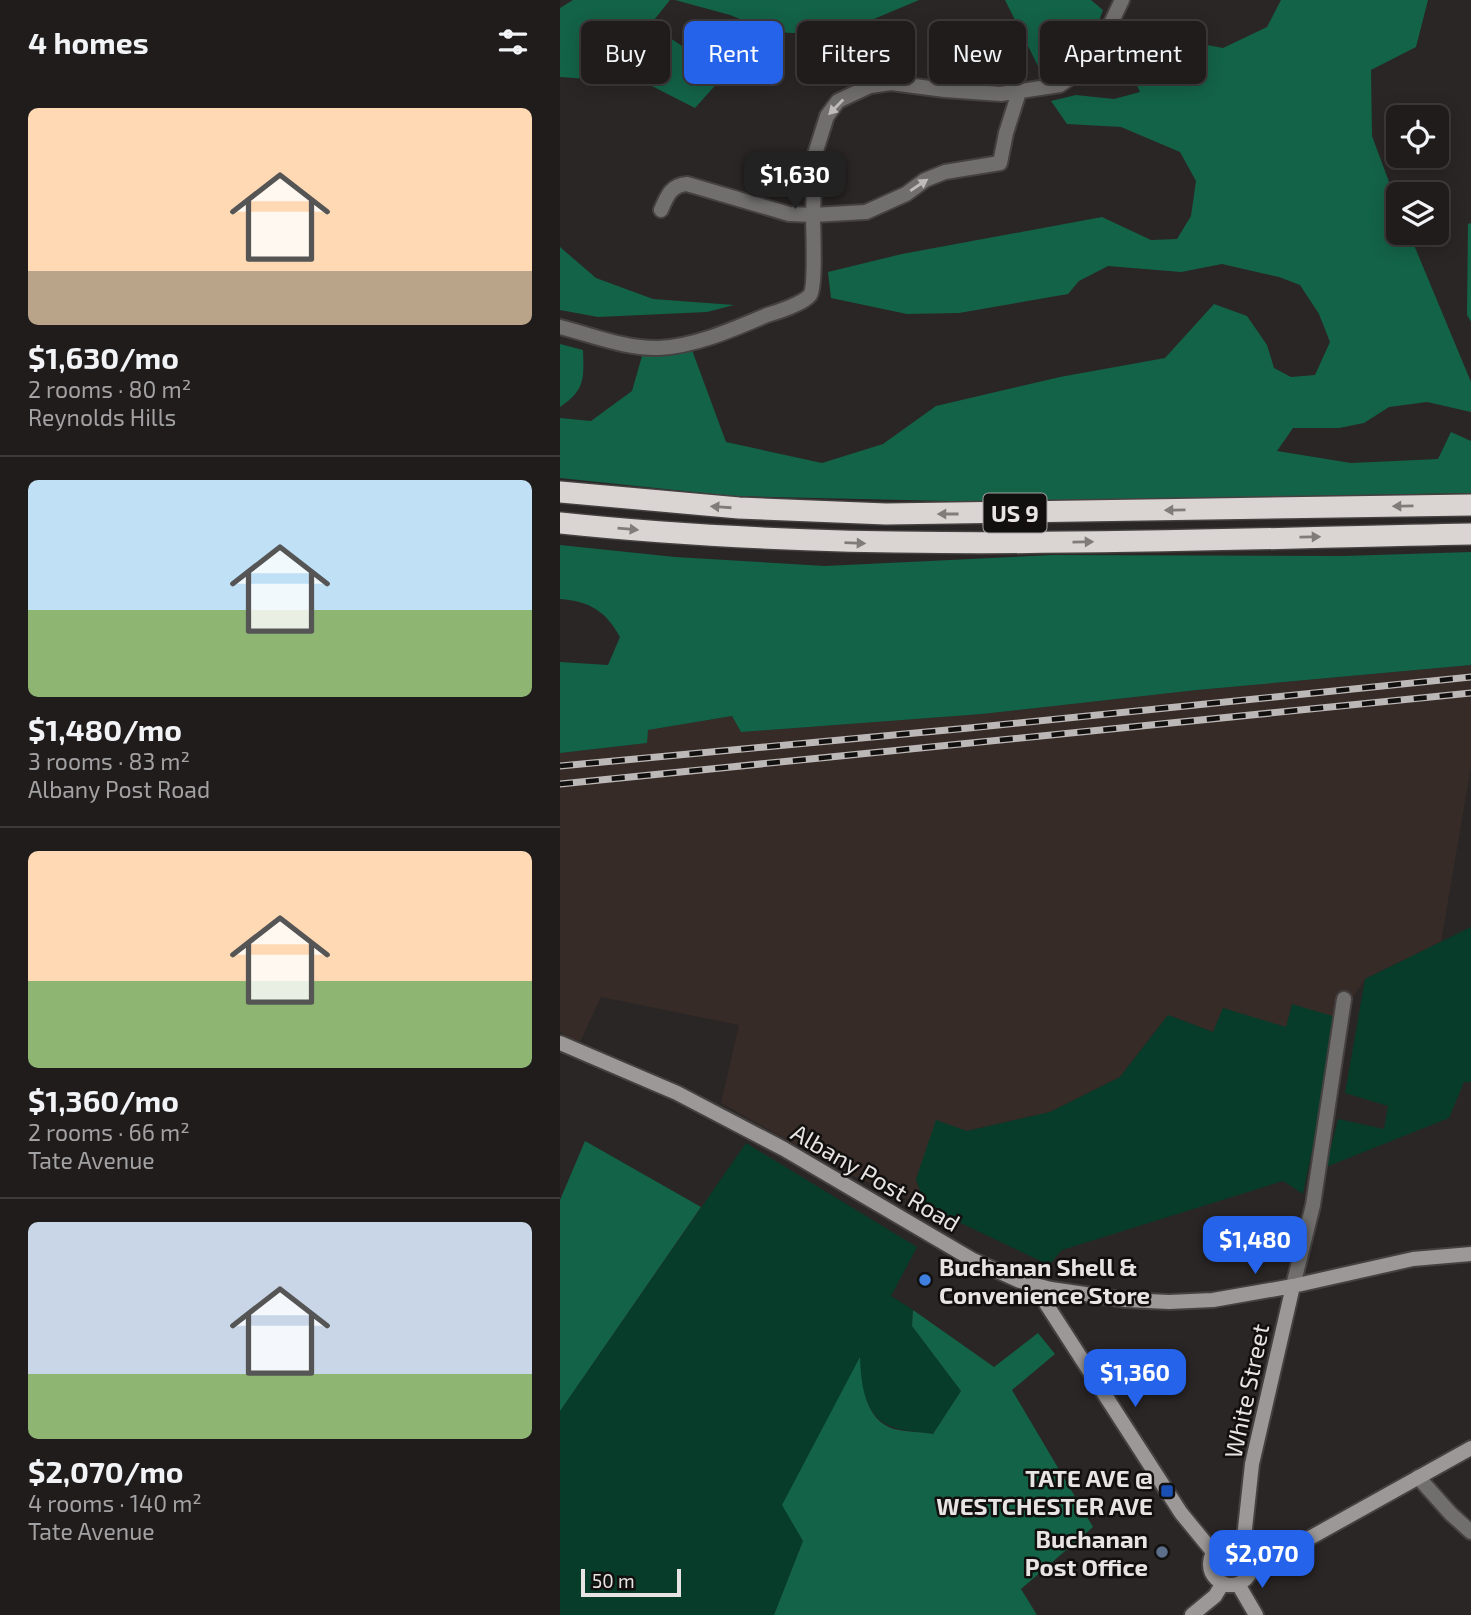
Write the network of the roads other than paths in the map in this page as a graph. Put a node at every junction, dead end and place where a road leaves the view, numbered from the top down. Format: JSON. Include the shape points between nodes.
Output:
{"nodes":[{"id":1,"x":1122,"y":0,"type":"edge"},
{"id":2,"x":1019,"y":92,"type":"junction"},
{"id":3,"x":661,"y":210,"type":"dead end"},
{"id":4,"x":813,"y":215,"type":"junction"},
{"id":5,"x":560,"y":327,"type":"edge"},
{"id":6,"x":560,"y":492,"type":"edge"},
{"id":7,"x":1471,"y":505,"type":"edge"},
{"id":8,"x":560,"y":523,"type":"edge"},
{"id":9,"x":1471,"y":534,"type":"edge"},
{"id":10,"x":1344,"y":999,"type":"dead end"},
{"id":11,"x":562,"y":1049,"type":"edge"},
{"id":12,"x":1471,"y":1254,"type":"edge"},
{"id":13,"x":1034,"y":1285,"type":"junction"},
{"id":14,"x":1293,"y":1286,"type":"junction"},
{"id":15,"x":1471,"y":1448,"type":"edge"},
{"id":16,"x":1418,"y":1477,"type":"junction"},
{"id":17,"x":1471,"y":1532,"type":"edge"},
{"id":18,"x":1213,"y":1552,"type":"junction"},
{"id":19,"x":1247,"y":1553,"type":"junction"},
{"id":20,"x":1230,"y":1583,"type":"junction"},
{"id":21,"x":1192,"y":1615,"type":"edge"},
{"id":22,"x":1256,"y":1615,"type":"edge"}],
"edges":[{"from":1,"to":2,"type":"street","via":[[1087,66],[1060,85]]},
{"from":4,"to":2,"type":"street","one_way":true,"via":[[866,212],[945,172],[1000,163]]},
{"from":2,"to":4,"type":"street","one_way":true,"via":[[891,83],[870,86],[838,101],[827,116],[815,154]]},
{"from":3,"to":4,"type":"street","via":[[670,191],[687,184],[789,214]]},
{"from":4,"to":5,"type":"street","via":[[814,284],[810,295],[801,301],[703,339],[660,348],[631,346]]},
{"from":7,"to":6,"type":"highway","number":"US 9","one_way":true,"via":[[886,514],[739,508]]},
{"from":8,"to":9,"type":"highway","number":"US 9","one_way":true,"via":[[737,538],[898,544]]},
{"from":10,"to":14,"type":"street","name":"White Street","via":[[1313,1205]]},
{"from":11,"to":13,"type":"street","name":"Albany Post Road","via":[[689,1099],[964,1255]]},
{"from":12,"to":14,"type":"street","name":"Albany Post Road","via":[[1413,1259]]},
{"from":13,"to":14,"type":"street","name":"Albany Post Road","via":[[1097,1297],[1169,1302],[1230,1299]]},
{"from":13,"to":18,"type":"street","via":[[1174,1502]]},
{"from":14,"to":19,"type":"street","name":"White Street","via":[[1252,1464]]},
{"from":15,"to":16,"type":"street"},
{"from":16,"to":17,"type":"street"},
{"from":16,"to":19,"type":"street","via":[[1290,1549]]},
{"from":18,"to":19,"type":"street","via":[[1235,1543]]},
{"from":18,"to":20,"type":"street","via":[[1210,1570],[1215,1578]]},
{"from":19,"to":20,"type":"street","via":[[1249,1574]]},
{"from":20,"to":21,"type":"street"},
{"from":20,"to":22,"type":"street"}]}
